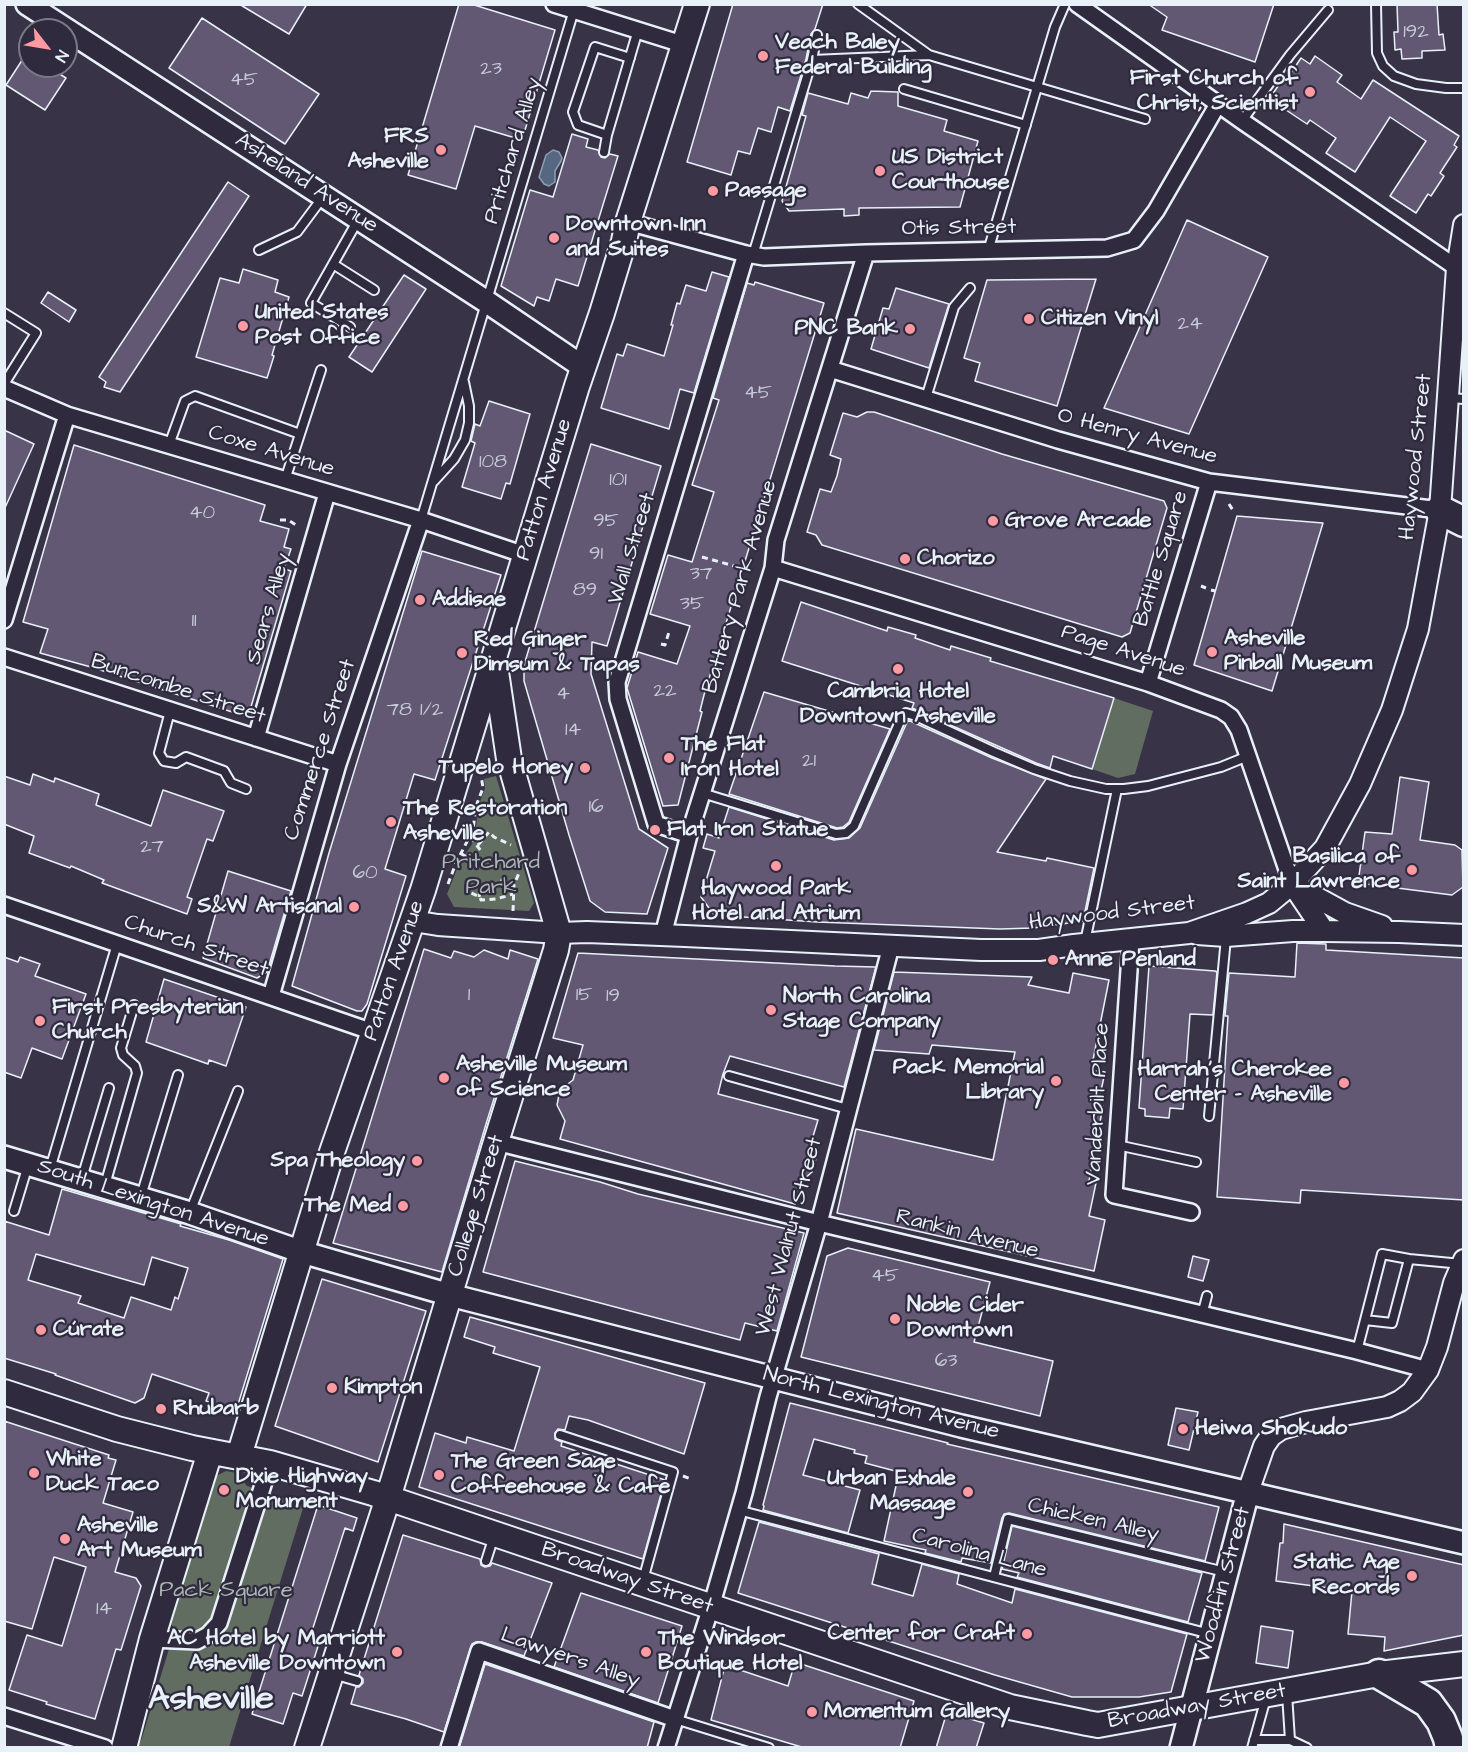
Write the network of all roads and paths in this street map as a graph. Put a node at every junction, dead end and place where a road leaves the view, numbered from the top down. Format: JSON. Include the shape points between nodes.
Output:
{"nodes":[{"id":1,"x":27,"y":4,"type":"edge"},
{"id":2,"x":554,"y":4,"type":"edge"},
{"id":3,"x":697,"y":4,"type":"edge"},
{"id":4,"x":858,"y":4,"type":"edge"},
{"id":5,"x":1065,"y":4,"type":"edge"},
{"id":6,"x":1077,"y":4,"type":"edge"},
{"id":7,"x":1376,"y":4,"type":"edge"},
{"id":8,"x":574,"y":10,"type":"junction"},
{"id":9,"x":1328,"y":10,"type":"dead end"},
{"id":10,"x":638,"y":30,"type":"junction"},
{"id":11,"x":817,"y":35,"type":"dead end"},
{"id":12,"x":685,"y":45,"type":"junction"},
{"id":13,"x":929,"y":55,"type":"junction"},
{"id":14,"x":630,"y":58,"type":"junction"},
{"id":15,"x":812,"y":60,"type":"junction"},
{"id":16,"x":1038,"y":86,"type":"junction"},
{"id":17,"x":1464,"y":88,"type":"edge"},
{"id":18,"x":904,"y":89,"type":"dead end"},
{"id":19,"x":1218,"y":104,"type":"junction"},
{"id":20,"x":1145,"y":119,"type":"dead end"},
{"id":21,"x":1242,"y":121,"type":"junction"},
{"id":22,"x":1026,"y":125,"type":"junction"},
{"id":23,"x":607,"y":135,"type":"junction"},
{"id":24,"x":604,"y":152,"type":"dead end"},
{"id":25,"x":324,"y":196,"type":"junction"},
{"id":26,"x":359,"y":219,"type":"junction"},
{"id":27,"x":628,"y":222,"type":"junction"},
{"id":28,"x":1464,"y":225,"type":"edge"},
{"id":29,"x":259,"y":250,"type":"dead end"},
{"id":30,"x":988,"y":251,"type":"junction"},
{"id":31,"x":866,"y":253,"type":"junction"},
{"id":32,"x":750,"y":254,"type":"junction"},
{"id":33,"x":333,"y":264,"type":"junction"},
{"id":34,"x":1457,"y":268,"type":"junction"},
{"id":35,"x":970,"y":288,"type":"dead end"},
{"id":36,"x":374,"y":290,"type":"dead end"},
{"id":37,"x":488,"y":302,"type":"junction"},
{"id":38,"x":4,"y":313,"type":"edge"},
{"id":39,"x":350,"y":327,"type":"dead end"},
{"id":40,"x":583,"y":367,"type":"junction"},
{"id":41,"x":830,"y":369,"type":"junction"},
{"id":42,"x":321,"y":370,"type":"dead end"},
{"id":43,"x":463,"y":381,"type":"junction"},
{"id":44,"x":4,"y":386,"type":"edge"},
{"id":45,"x":926,"y":398,"type":"junction"},
{"id":46,"x":1456,"y":399,"type":"edge"},
{"id":47,"x":67,"y":415,"type":"junction"},
{"id":48,"x":300,"y":434,"type":"junction"},
{"id":49,"x":169,"y":445,"type":"junction"},
{"id":50,"x":285,"y":480,"type":"junction"},
{"id":51,"x":432,"y":482,"type":"junction"},
{"id":52,"x":1209,"y":482,"type":"junction"},
{"id":53,"x":327,"y":493,"type":"junction"},
{"id":54,"x":1229,"y":504,"type":"dead end"},
{"id":55,"x":1456,"y":510,"type":"edge"},
{"id":56,"x":1234,"y":512,"type":"dead end"},
{"id":57,"x":280,"y":520,"type":"dead end"},
{"id":58,"x":421,"y":520,"type":"junction"},
{"id":59,"x":296,"y":525,"type":"dead end"},
{"id":60,"x":525,"y":555,"type":"junction"},
{"id":61,"x":702,"y":557,"type":"dead end"},
{"id":62,"x":738,"y":567,"type":"dead end"},
{"id":63,"x":773,"y":568,"type":"junction"},
{"id":64,"x":4,"y":620,"type":"edge"},
{"id":65,"x":669,"y":632,"type":"dead end"},
{"id":66,"x":661,"y":644,"type":"dead end"},
{"id":67,"x":4,"y":657,"type":"edge"},
{"id":68,"x":494,"y":660,"type":"junction"},
{"id":69,"x":1186,"y":667,"type":"dead end"},
{"id":70,"x":1182,"y":670,"type":"dead end"},
{"id":71,"x":1148,"y":683,"type":"junction"},
{"id":72,"x":170,"y":711,"type":"junction"},
{"id":73,"x":256,"y":738,"type":"junction"},
{"id":74,"x":1248,"y":756,"type":"junction"},
{"id":75,"x":338,"y":764,"type":"junction"},
{"id":76,"x":479,"y":767,"type":"dead end"},
{"id":77,"x":246,"y":789,"type":"dead end"},
{"id":78,"x":1117,"y":789,"type":"junction"},
{"id":79,"x":702,"y":793,"type":"junction"},
{"id":80,"x":689,"y":835,"type":"junction"},
{"id":81,"x":470,"y":837,"type":"junction"},
{"id":82,"x":478,"y":845,"type":"junction"},
{"id":83,"x":516,"y":847,"type":"dead end"},
{"id":84,"x":482,"y":852,"type":"dead end"},
{"id":85,"x":462,"y":854,"type":"junction"},
{"id":86,"x":1353,"y":858,"type":"dead end"},
{"id":87,"x":1361,"y":858,"type":"dead end"},
{"id":88,"x":472,"y":861,"type":"dead end"},
{"id":89,"x":521,"y":864,"type":"dead end"},
{"id":90,"x":474,"y":878,"type":"dead end"},
{"id":91,"x":501,"y":879,"type":"dead end"},
{"id":92,"x":482,"y":884,"type":"dead end"},
{"id":93,"x":1292,"y":884,"type":"junction"},
{"id":94,"x":447,"y":889,"type":"dead end"},
{"id":95,"x":514,"y":890,"type":"junction"},
{"id":96,"x":513,"y":894,"type":"junction"},
{"id":97,"x":479,"y":897,"type":"junction"},
{"id":98,"x":4,"y":905,"type":"edge"},
{"id":99,"x":513,"y":911,"type":"dead end"},
{"id":100,"x":413,"y":921,"type":"junction"},
{"id":101,"x":1323,"y":931,"type":"junction"},
{"id":102,"x":1399,"y":932,"type":"junction"},
{"id":103,"x":559,"y":933,"type":"junction"},
{"id":104,"x":1189,"y":933,"type":"junction"},
{"id":105,"x":663,"y":935,"type":"junction"},
{"id":106,"x":1226,"y":936,"type":"junction"},
{"id":107,"x":1464,"y":936,"type":"edge"},
{"id":108,"x":1131,"y":940,"type":"junction"},
{"id":109,"x":117,"y":944,"type":"junction"},
{"id":110,"x":1085,"y":944,"type":"junction"},
{"id":111,"x":891,"y":946,"type":"junction"},
{"id":112,"x":271,"y":996,"type":"junction"},
{"id":113,"x":134,"y":1005,"type":"dead end"},
{"id":114,"x":373,"y":1032,"type":"junction"},
{"id":115,"x":178,"y":1076,"type":"dead end"},
{"id":116,"x":729,"y":1076,"type":"dead end"},
{"id":117,"x":108,"y":1088,"type":"dead end"},
{"id":118,"x":238,"y":1091,"type":"dead end"},
{"id":119,"x":848,"y":1108,"type":"junction"},
{"id":120,"x":1209,"y":1116,"type":"dead end"},
{"id":121,"x":496,"y":1142,"type":"junction"},
{"id":122,"x":1117,"y":1145,"type":"junction"},
{"id":123,"x":4,"y":1157,"type":"edge"},
{"id":124,"x":1196,"y":1162,"type":"dead end"},
{"id":125,"x":28,"y":1164,"type":"junction"},
{"id":126,"x":50,"y":1170,"type":"junction"},
{"id":127,"x":81,"y":1180,"type":"junction"},
{"id":128,"x":104,"y":1186,"type":"junction"},
{"id":129,"x":140,"y":1198,"type":"junction"},
{"id":130,"x":14,"y":1211,"type":"dead end"},
{"id":131,"x":1191,"y":1212,"type":"dead end"},
{"id":132,"x":190,"y":1213,"type":"junction"},
{"id":133,"x":819,"y":1223,"type":"junction"},
{"id":134,"x":302,"y":1252,"type":"junction"},
{"id":135,"x":1410,"y":1259,"type":"junction"},
{"id":136,"x":1463,"y":1262,"type":"edge"},
{"id":137,"x":450,"y":1295,"type":"junction"},
{"id":138,"x":1207,"y":1296,"type":"dead end"},
{"id":139,"x":1202,"y":1315,"type":"junction"},
{"id":140,"x":1365,"y":1320,"type":"junction"},
{"id":141,"x":1357,"y":1351,"type":"junction"},
{"id":142,"x":1428,"y":1370,"type":"junction"},
{"id":143,"x":775,"y":1377,"type":"junction"},
{"id":144,"x":4,"y":1392,"type":"edge"},
{"id":145,"x":560,"y":1435,"type":"dead end"},
{"id":146,"x":210,"y":1452,"type":"junction"},
{"id":147,"x":238,"y":1456,"type":"junction"},
{"id":148,"x":270,"y":1463,"type":"junction"},
{"id":149,"x":1248,"y":1492,"type":"junction"},
{"id":150,"x":388,"y":1498,"type":"junction"},
{"id":151,"x":738,"y":1510,"type":"junction"},
{"id":152,"x":495,"y":1534,"type":"junction"},
{"id":153,"x":1464,"y":1543,"type":"edge"},
{"id":154,"x":486,"y":1561,"type":"dead end"},
{"id":155,"x":1227,"y":1572,"type":"junction"},
{"id":156,"x":994,"y":1577,"type":"junction"},
{"id":157,"x":642,"y":1584,"type":"junction"},
{"id":158,"x":711,"y":1608,"type":"junction"},
{"id":159,"x":1211,"y":1634,"type":"junction"},
{"id":160,"x":152,"y":1639,"type":"junction"},
{"id":161,"x":1464,"y":1664,"type":"edge"},
{"id":162,"x":331,"y":1673,"type":"junction"},
{"id":163,"x":1379,"y":1674,"type":"junction"},
{"id":164,"x":357,"y":1682,"type":"dead end"},
{"id":165,"x":1277,"y":1692,"type":"junction"},
{"id":166,"x":1192,"y":1707,"type":"junction"},
{"id":167,"x":4,"y":1716,"type":"edge"},
{"id":168,"x":675,"y":1719,"type":"junction"},
{"id":169,"x":1464,"y":1728,"type":"edge"},
{"id":170,"x":1290,"y":1740,"type":"junction"},
{"id":171,"x":1253,"y":1744,"type":"edge"},
{"id":172,"x":105,"y":1748,"type":"edge"},
{"id":173,"x":124,"y":1748,"type":"edge"},
{"id":174,"x":307,"y":1748,"type":"edge"},
{"id":175,"x":449,"y":1748,"type":"edge"},
{"id":176,"x":666,"y":1748,"type":"edge"},
{"id":177,"x":769,"y":1748,"type":"edge"},
{"id":178,"x":1181,"y":1748,"type":"edge"},
{"id":179,"x":1307,"y":1748,"type":"edge"},
{"id":180,"x":1450,"y":1748,"type":"edge"},
{"id":181,"x":1459,"y":1748,"type":"edge"}],
"edges":[{"from":1,"to":25,"type":"main road","name":"Asheland Avenue"},
{"from":2,"to":8,"type":"street"},
{"from":3,"to":12,"type":"main road","name":"Patton Avenue"},
{"from":4,"to":13,"type":"lane"},
{"from":5,"to":16,"type":"lane"},
{"from":6,"to":19,"type":"street"},
{"from":7,"to":17,"type":"lane","via":[[1377,53],[1383,66],[1394,76],[1416,84]]},
{"from":8,"to":10,"type":"street"},
{"from":8,"to":37,"type":"lane","name":"Pritchard Alley"},
{"from":9,"to":21,"type":"lane"},
{"from":10,"to":12,"type":"street"},
{"from":10,"to":14,"type":"lane"},
{"from":11,"to":15,"type":"lane"},
{"from":12,"to":27,"type":"main road","name":"Patton Avenue"},
{"from":13,"to":15,"type":"lane"},
{"from":13,"to":16,"type":"lane"},
{"from":14,"to":23,"type":"lane"},
{"from":14,"to":23,"type":"lane","via":[[595,47],[573,112],[578,125]]},
{"from":15,"to":32,"type":"lane"},
{"from":16,"to":20,"type":"lane"},
{"from":16,"to":22,"type":"lane"},
{"from":18,"to":22,"type":"lane"},
{"from":19,"to":21,"type":"street"},
{"from":19,"to":30,"type":"street","name":"Otis Street","via":[[1156,211],[1134,240],[1107,248]]},
{"from":21,"to":34,"type":"street"},
{"from":22,"to":30,"type":"lane"},
{"from":23,"to":24,"type":"lane"},
{"from":25,"to":26,"type":"main road","name":"Asheland Avenue"},
{"from":25,"to":29,"type":"lane","via":[[297,232]]},
{"from":26,"to":33,"type":"lane"},
{"from":26,"to":37,"type":"main road","name":"Asheland Avenue"},
{"from":27,"to":32,"type":"street","name":"Otis Street"},
{"from":27,"to":40,"type":"main road","name":"Patton Avenue"},
{"from":28,"to":34,"type":"street","name":"Haywood Street"},
{"from":30,"to":31,"type":"street","name":"Otis Street"},
{"from":31,"to":32,"type":"street","name":"Otis Street","via":[[764,257]]},
{"from":31,"to":41,"type":"street","name":"Battery Park Avenue"},
{"from":32,"to":80,"type":"street","name":"Wall Street","via":[[617,682],[618,699],[656,824]]},
{"from":33,"to":36,"type":"lane"},
{"from":33,"to":39,"type":"lane","via":[[310,303]]},
{"from":34,"to":46,"type":"street","name":"Haywood Street"},
{"from":35,"to":45,"type":"lane","via":[[954,307]]},
{"from":37,"to":40,"type":"main road","name":"Asheland Avenue"},
{"from":37,"to":43,"type":"lane","name":"Pritchard Alley"},
{"from":38,"to":44,"type":"lane","via":[[36,333]]},
{"from":40,"to":60,"type":"main road","name":"Patton Avenue"},
{"from":41,"to":45,"type":"street","name":"O Henry Avenue"},
{"from":41,"to":63,"type":"street","name":"Battery Park Avenue","via":[[776,540]]},
{"from":42,"to":48,"type":"lane"},
{"from":43,"to":51,"type":"lane","name":"Pritchard Alley"},
{"from":43,"to":51,"type":"lane","via":[[469,406],[465,440],[454,459]]},
{"from":44,"to":47,"type":"street","name":"Coxe Avenue"},
{"from":45,"to":52,"type":"street","name":"O Henry Avenue"},
{"from":46,"to":55,"type":"street","name":"Haywood Street"},
{"from":47,"to":49,"type":"street","name":"Coxe Avenue"},
{"from":47,"to":64,"type":"street"},
{"from":48,"to":49,"type":"lane","via":[[195,396],[185,401]]},
{"from":48,"to":50,"type":"lane"},
{"from":49,"to":50,"type":"street","name":"Coxe Avenue"},
{"from":50,"to":53,"type":"street","name":"Coxe Avenue"},
{"from":51,"to":58,"type":"lane","name":"Pritchard Alley"},
{"from":52,"to":55,"type":"street","name":"O Henry Avenue"},
{"from":52,"to":71,"type":"street","name":"Battle Square"},
{"from":53,"to":58,"type":"street","name":"Coxe Avenue"},
{"from":53,"to":73,"type":"street","name":"Sears Alley"},
{"from":54,"to":56,"type":"path"},
{"from":55,"to":93,"type":"street","name":"Haywood Street","via":[[1392,710],[1360,784],[1325,848]]},
{"from":57,"to":59,"type":"path"},
{"from":58,"to":60,"type":"street","name":"Coxe Avenue"},
{"from":58,"to":75,"type":"street","name":"Commerce Street"},
{"from":60,"to":68,"type":"main road","name":"Patton Avenue"},
{"from":61,"to":62,"type":"path"},
{"from":63,"to":71,"type":"street","name":"Page Avenue"},
{"from":63,"to":79,"type":"street","name":"Battery Park Avenue"},
{"from":65,"to":66,"type":"path","via":[[665,645]]},
{"from":67,"to":72,"type":"street","name":"Buncombe Street"},
{"from":68,"to":100,"type":"main road","name":"Patton Avenue"},
{"from":68,"to":103,"type":"main road","name":"College Street","via":[[510,759]]},
{"from":69,"to":70,"type":"path"},
{"from":71,"to":74,"type":"street","name":"Page Avenue","via":[[1231,717]]},
{"from":72,"to":73,"type":"street","name":"Buncombe Street"},
{"from":72,"to":77,"type":"lane","via":[[159,753],[164,761],[176,763],[186,757],[224,771],[231,783]]},
{"from":73,"to":75,"type":"street","name":"Buncombe Street"},
{"from":74,"to":78,"type":"lane","via":[[1176,779]]},
{"from":74,"to":93,"type":"street","name":"Page Avenue"},
{"from":75,"to":112,"type":"street","name":"Commerce Street"},
{"from":76,"to":81,"type":"path","via":[[483,788]]},
{"from":78,"to":79,"type":"lane","via":[[1089,787],[1052,775],[906,713],[854,826],[846,833],[836,834]]},
{"from":78,"to":110,"type":"lane"},
{"from":79,"to":80,"type":"street","name":"Battery Park Avenue"},
{"from":80,"to":105,"type":"street","name":"Battery Park Avenue"},
{"from":81,"to":82,"type":"path"},
{"from":81,"to":85,"type":"path"},
{"from":82,"to":83,"type":"path","via":[[489,832]]},
{"from":82,"to":84,"type":"path"},
{"from":85,"to":88,"type":"path"},
{"from":85,"to":94,"type":"path"},
{"from":86,"to":87,"type":"path"},
{"from":89,"to":95,"type":"path"},
{"from":90,"to":97,"type":"path","via":[[467,891]]},
{"from":91,"to":95,"type":"path"},
{"from":92,"to":97,"type":"path"},
{"from":93,"to":101,"type":"street","name":"Page Avenue"},
{"from":93,"to":102,"type":"street","via":[[1345,913]]},
{"from":93,"to":104,"type":"street","name":"Haywood Street","via":[[1255,910]]},
{"from":95,"to":96,"type":"path"},
{"from":96,"to":97,"type":"path","via":[[485,901]]},
{"from":96,"to":99,"type":"path"},
{"from":98,"to":109,"type":"street","name":"Church Street"},
{"from":100,"to":103,"type":"street","name":"Haywood Street"},
{"from":100,"to":114,"type":"main road","name":"Patton Avenue"},
{"from":101,"to":102,"type":"street"},
{"from":101,"to":106,"type":"street"},
{"from":102,"to":107,"type":"street"},
{"from":103,"to":105,"type":"street","name":"Haywood Street"},
{"from":103,"to":121,"type":"main road","name":"College Street"},
{"from":104,"to":106,"type":"street"},
{"from":104,"to":108,"type":"street","name":"Haywood Street"},
{"from":105,"to":111,"type":"street","name":"Haywood Street"},
{"from":106,"to":120,"type":"lane"},
{"from":108,"to":110,"type":"street","name":"Haywood Street"},
{"from":108,"to":122,"type":"street","name":"Vanderbilt Place"},
{"from":109,"to":112,"type":"street","name":"Church Street"},
{"from":109,"to":126,"type":"lane"},
{"from":110,"to":111,"type":"street","name":"Haywood Street","via":[[1039,950]]},
{"from":111,"to":119,"type":"street","name":"West Walnut Street"},
{"from":112,"to":114,"type":"street","name":"Church Street"},
{"from":113,"to":128,"type":"lane","via":[[121,1048],[137,1073]]},
{"from":114,"to":134,"type":"main road","name":"Patton Avenue"},
{"from":115,"to":129,"type":"lane"},
{"from":116,"to":119,"type":"lane"},
{"from":117,"to":127,"type":"lane"},
{"from":118,"to":132,"type":"lane"},
{"from":119,"to":133,"type":"street","name":"West Walnut Street"},
{"from":121,"to":133,"type":"street","name":"Rankin Avenue"},
{"from":121,"to":137,"type":"main road","name":"College Street"},
{"from":122,"to":124,"type":"lane"},
{"from":122,"to":131,"type":"street","name":"Vanderbilt Place","via":[[1114,1195]]},
{"from":123,"to":125,"type":"main road","name":"South Lexington Avenue"},
{"from":125,"to":126,"type":"main road","name":"South Lexington Avenue"},
{"from":125,"to":130,"type":"lane"},
{"from":126,"to":127,"type":"main road","name":"South Lexington Avenue"},
{"from":127,"to":128,"type":"main road","name":"South Lexington Avenue"},
{"from":128,"to":129,"type":"main road","name":"South Lexington Avenue"},
{"from":129,"to":132,"type":"main road","name":"South Lexington Avenue"},
{"from":132,"to":134,"type":"main road","name":"South Lexington Avenue"},
{"from":133,"to":139,"type":"street","name":"Rankin Avenue"},
{"from":133,"to":143,"type":"street","name":"West Walnut Street"},
{"from":134,"to":137,"type":"main road","name":"North Lexington Avenue"},
{"from":134,"to":147,"type":"main road","name":"Patton Avenue"},
{"from":135,"to":136,"type":"lane"},
{"from":135,"to":140,"type":"lane","via":[[1392,1323]]},
{"from":135,"to":140,"type":"lane","via":[[1382,1254]]},
{"from":136,"to":142,"type":"street"},
{"from":137,"to":143,"type":"main road","name":"North Lexington Avenue"},
{"from":137,"to":150,"type":"main road","name":"College Street"},
{"from":138,"to":139,"type":"lane"},
{"from":139,"to":141,"type":"street","name":"Rankin Avenue"},
{"from":140,"to":141,"type":"lane"},
{"from":141,"to":142,"type":"street","name":"Rankin Avenue"},
{"from":142,"to":149,"type":"street","via":[[1412,1392],[1387,1407],[1281,1429],[1263,1446]]},
{"from":143,"to":149,"type":"main road","name":"North Lexington Avenue","via":[[960,1426]]},
{"from":143,"to":151,"type":"street","name":"West Walnut Street"},
{"from":144,"to":146,"type":"main road","name":"Broadway Street","via":[[117,1430]]},
{"from":145,"to":157,"type":"lane","via":[[673,1472]]},
{"from":146,"to":147,"type":"main road","name":"Broadway Street"},
{"from":146,"to":160,"type":"main road"},
{"from":147,"to":148,"type":"main road","name":"Broadway Street"},
{"from":148,"to":150,"type":"main road","name":"Broadway Street"},
{"from":148,"to":160,"type":"street","via":[[216,1628],[197,1641]]},
{"from":149,"to":153,"type":"main road","name":"North Lexington Avenue"},
{"from":149,"to":155,"type":"main road","name":"Woodfin Street"},
{"from":150,"to":152,"type":"main road","name":"Broadway Street"},
{"from":150,"to":162,"type":"main road","name":"College Street"},
{"from":151,"to":156,"type":"lane","name":"Carolina Lane"},
{"from":151,"to":158,"type":"street","name":"West Walnut Street"},
{"from":152,"to":154,"type":"lane"},
{"from":152,"to":157,"type":"main road","name":"Broadway Street"},
{"from":155,"to":156,"type":"lane","name":"Chicken Alley","via":[[1008,1519]]},
{"from":155,"to":159,"type":"main road","name":"Woodfin Street"},
{"from":156,"to":159,"type":"lane","name":"Carolina Lane"},
{"from":157,"to":158,"type":"main road","name":"Broadway Street"},
{"from":158,"to":166,"type":"main road","name":"Broadway Street","via":[[1022,1710],[1098,1725]]},
{"from":158,"to":168,"type":"street","name":"West Walnut Street"},
{"from":159,"to":166,"type":"main road","name":"Woodfin Street"},
{"from":160,"to":173,"type":"main road"},
{"from":161,"to":163,"type":"main road","name":"Broadway Street"},
{"from":162,"to":164,"type":"lane"},
{"from":162,"to":174,"type":"main road","name":"College Street"},
{"from":163,"to":165,"type":"main road","name":"Broadway Street"},
{"from":163,"to":180,"type":"highway","via":[[1428,1703],[1441,1721]]},
{"from":165,"to":166,"type":"main road","name":"Broadway Street"},
{"from":165,"to":170,"type":"lane"},
{"from":165,"to":171,"type":"lane"},
{"from":166,"to":178,"type":"main road","name":"Woodfin Street"},
{"from":167,"to":172,"type":"street"},
{"from":168,"to":175,"type":"street","name":"Lawyers Alley","via":[[479,1651]]},
{"from":168,"to":176,"type":"street","name":"West Walnut Street"},
{"from":168,"to":177,"type":"lane"},
{"from":169,"to":181,"type":"highway"},
{"from":170,"to":171,"type":"lane"},
{"from":170,"to":179,"type":"lane"}]}
